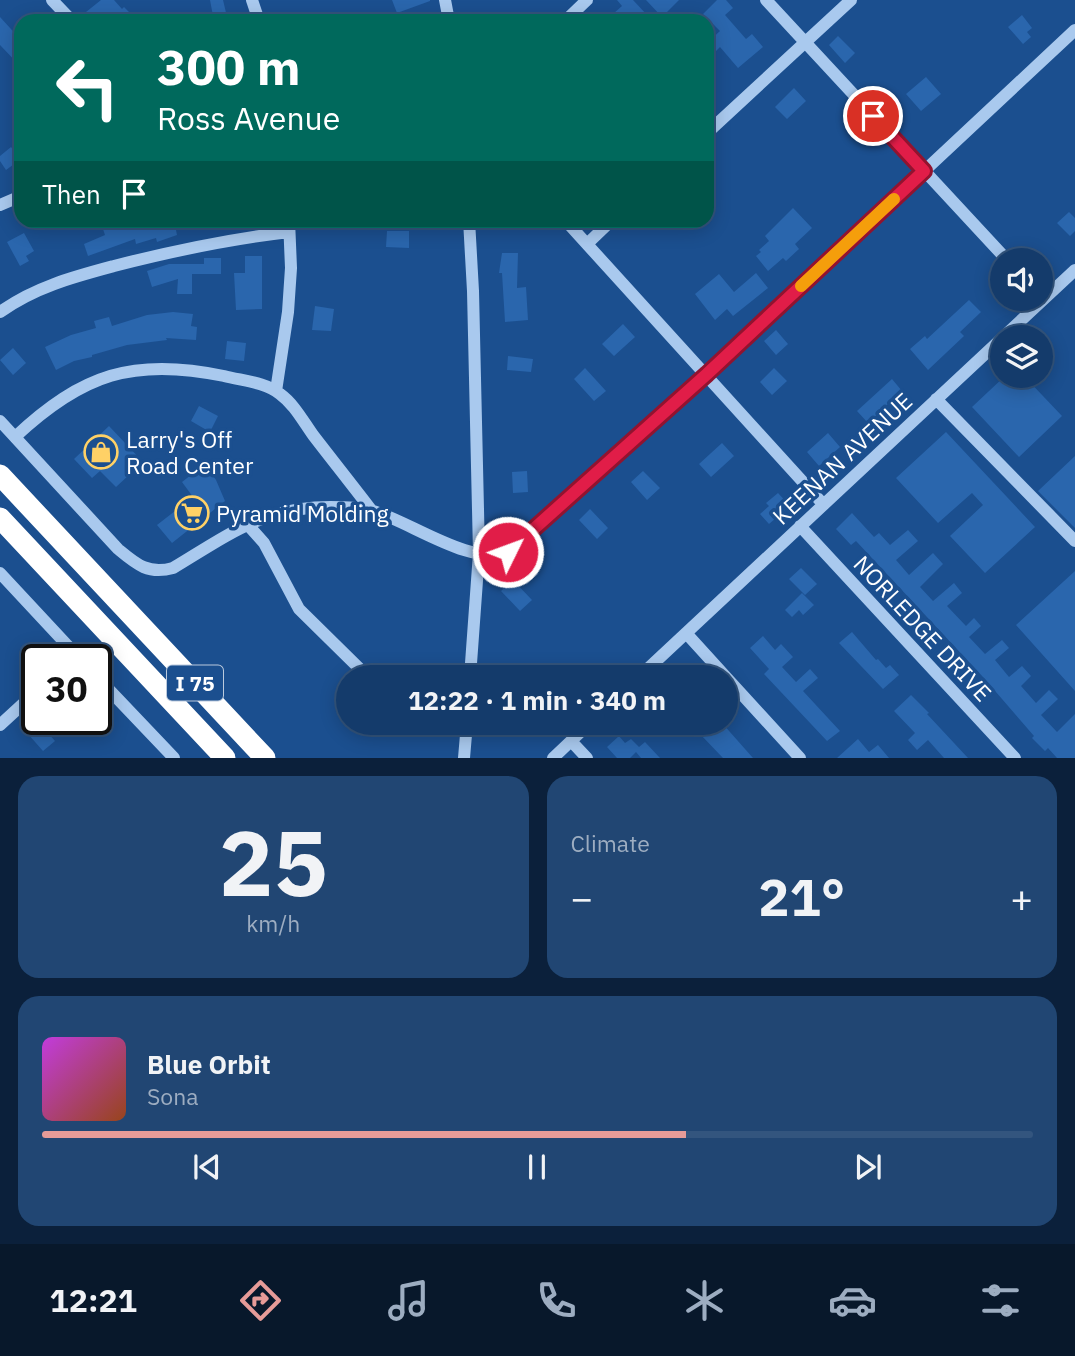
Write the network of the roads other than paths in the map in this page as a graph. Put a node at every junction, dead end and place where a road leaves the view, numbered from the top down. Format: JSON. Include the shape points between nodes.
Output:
{"nodes":[{"id":1,"x":52,"y":0,"type":"edge"},
{"id":2,"x":587,"y":0,"type":"edge"},
{"id":3,"x":766,"y":0,"type":"edge"},
{"id":4,"x":851,"y":0,"type":"edge"},
{"id":5,"x":65,"y":14,"type":"edge"},
{"id":6,"x":572,"y":14,"type":"edge"},
{"id":7,"x":1075,"y":30,"type":"edge"},
{"id":8,"x":805,"y":42,"type":"junction"},
{"id":9,"x":714,"y":126,"type":"edge"},
{"id":10,"x":924,"y":171,"type":"junction"},
{"id":11,"x":280,"y":228,"type":"edge"},
{"id":12,"x":289,"y":228,"type":"edge"},
{"id":13,"x":469,"y":228,"type":"edge"},
{"id":14,"x":572,"y":228,"type":"edge"},
{"id":15,"x":604,"y":228,"type":"edge"},
{"id":16,"x":587,"y":244,"type":"junction"},
{"id":17,"x":996,"y":248,"type":"edge"},
{"id":18,"x":1075,"y":270,"type":"edge"},
{"id":19,"x":1053,"y":289,"type":"edge"},
{"id":20,"x":1028,"y":311,"type":"edge"},
{"id":21,"x":0,"y":312,"type":"edge"},
{"id":22,"x":707,"y":374,"type":"junction"},
{"id":23,"x":276,"y":391,"type":"junction"},
{"id":24,"x":936,"y":399,"type":"junction"},
{"id":25,"x":0,"y":421,"type":"edge"},
{"id":26,"x":15,"y":437,"type":"junction"},
{"id":27,"x":0,"y":475,"type":"edge"},
{"id":28,"x":823,"y":504,"type":"junction"},
{"id":29,"x":372,"y":511,"type":"junction"},
{"id":30,"x":0,"y":518,"type":"edge"},
{"id":31,"x":247,"y":524,"type":"junction"},
{"id":32,"x":800,"y":526,"type":"junction"},
{"id":33,"x":1075,"y":541,"type":"edge"},
{"id":34,"x":479,"y":553,"type":"junction"},
{"id":35,"x":0,"y":573,"type":"edge"},
{"id":36,"x":686,"y":633,"type":"junction"},
{"id":37,"x":63,"y":644,"type":"edge"},
{"id":38,"x":356,"y":665,"type":"edge"},
{"id":39,"x":471,"y":665,"type":"edge"},
{"id":40,"x":652,"y":665,"type":"edge"},
{"id":41,"x":715,"y":665,"type":"edge"},
{"id":42,"x":738,"y":690,"type":"edge"},
{"id":43,"x":112,"y":693,"type":"edge"},
{"id":44,"x":21,"y":706,"type":"edge"},
{"id":45,"x":0,"y":726,"type":"edge"},
{"id":46,"x":466,"y":735,"type":"edge"},
{"id":47,"x":577,"y":735,"type":"edge"},
{"id":48,"x":571,"y":741,"type":"junction"},
{"id":49,"x":174,"y":758,"type":"edge"},
{"id":50,"x":225,"y":758,"type":"edge"},
{"id":51,"x":265,"y":758,"type":"edge"},
{"id":52,"x":464,"y":758,"type":"edge"},
{"id":53,"x":553,"y":758,"type":"edge"},
{"id":54,"x":587,"y":758,"type":"edge"},
{"id":55,"x":800,"y":758,"type":"edge"},
{"id":56,"x":1015,"y":758,"type":"edge"}],
"edges":[{"from":1,"to":5,"type":"street"},
{"from":2,"to":6,"type":"street"},
{"from":3,"to":8,"type":"street"},
{"from":4,"to":8,"type":"street"},
{"from":7,"to":10,"type":"street"},
{"from":8,"to":9,"type":"street"},
{"from":8,"to":10,"type":"street"},
{"from":10,"to":17,"type":"street"},
{"from":10,"to":22,"type":"street"},
{"from":11,"to":21,"type":"street","via":[[80,275],[23,295]]},
{"from":12,"to":23,"type":"street","via":[[288,312]]},
{"from":13,"to":34,"type":"street"},
{"from":14,"to":16,"type":"street"},
{"from":15,"to":16,"type":"street"},
{"from":16,"to":22,"type":"street"},
{"from":18,"to":19,"type":"street","name":"KEENAN AVENUE"},
{"from":20,"to":24,"type":"street","name":"KEENAN AVENUE"},
{"from":22,"to":28,"type":"street"},
{"from":22,"to":34,"type":"street","via":[[508,552]]},
{"from":23,"to":26,"type":"street","via":[[187,369],[120,373],[62,397]]},
{"from":23,"to":29,"type":"street"},
{"from":24,"to":28,"type":"street","name":"KEENAN AVENUE"},
{"from":24,"to":33,"type":"street"},
{"from":25,"to":26,"type":"street"},
{"from":26,"to":31,"type":"street","via":[[140,567],[173,568]]},
{"from":27,"to":51,"type":"highway","number":"I 75"},
{"from":28,"to":32,"type":"street","name":"KEENAN AVENUE"},
{"from":29,"to":31,"type":"street","via":[[306,507]]},
{"from":29,"to":34,"type":"street"},
{"from":30,"to":50,"type":"highway","number":"I 75"},
{"from":31,"to":38,"type":"street","via":[[264,543],[299,609]]},
{"from":32,"to":36,"type":"street","name":"KEENAN AVENUE"},
{"from":32,"to":56,"type":"street","name":"NORLEDGE DRIVE"},
{"from":34,"to":39,"type":"street"},
{"from":35,"to":37,"type":"street"},
{"from":36,"to":40,"type":"street","name":"KEENAN AVENUE"},
{"from":36,"to":41,"type":"street"},
{"from":42,"to":55,"type":"street"},
{"from":43,"to":49,"type":"street"},
{"from":44,"to":45,"type":"street"},
{"from":46,"to":52,"type":"street"},
{"from":47,"to":48,"type":"street"},
{"from":48,"to":53,"type":"street"},
{"from":48,"to":54,"type":"street"}]}
